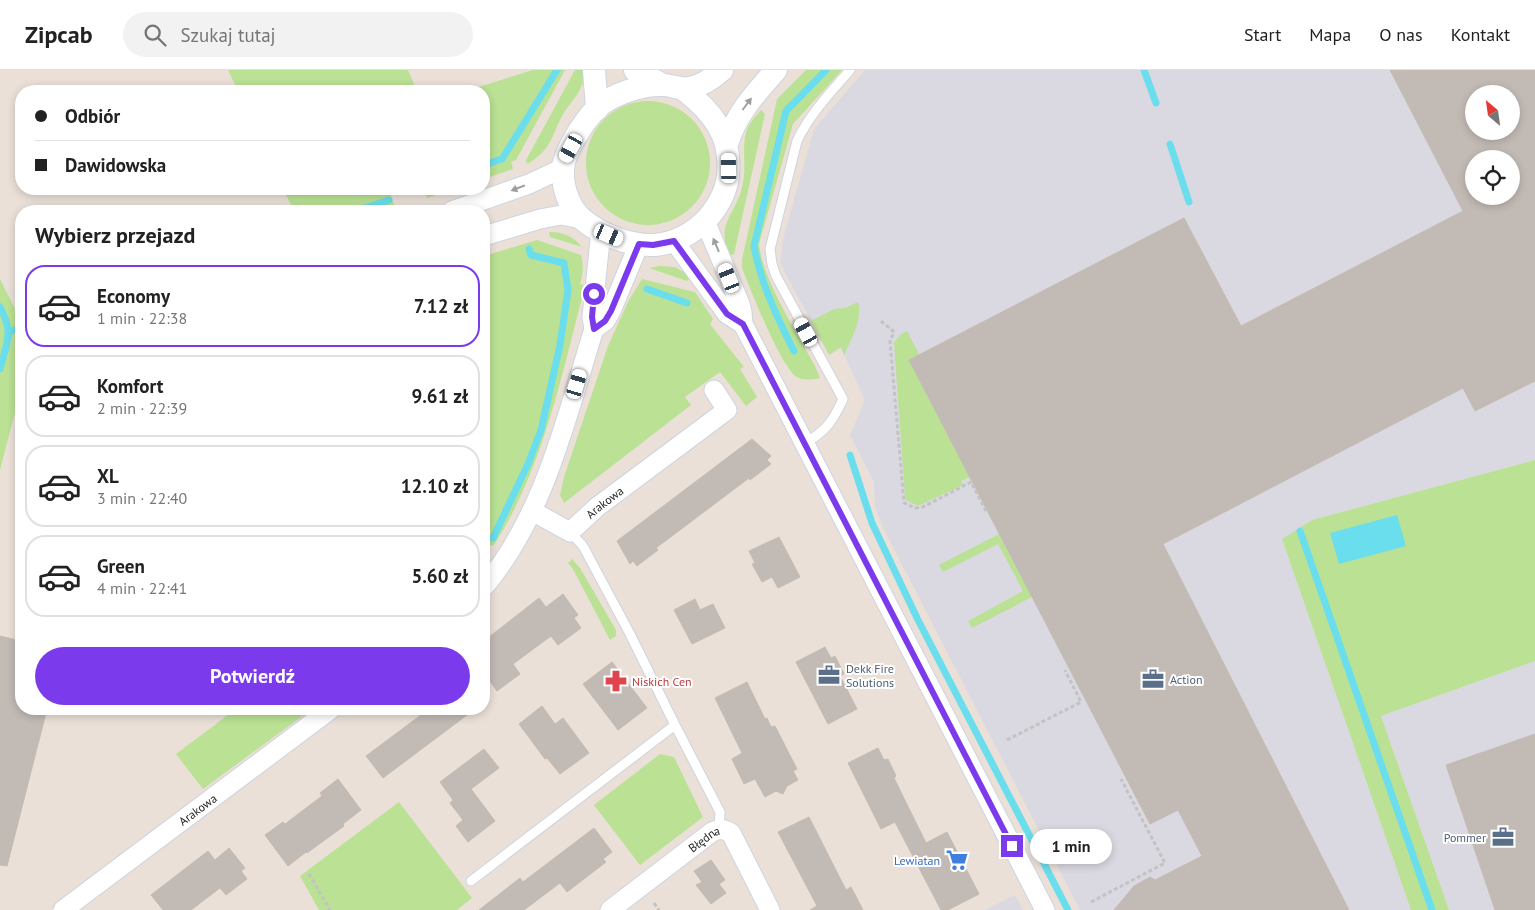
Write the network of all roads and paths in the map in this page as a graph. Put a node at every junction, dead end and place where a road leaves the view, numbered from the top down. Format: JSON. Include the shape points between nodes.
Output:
{"nodes":[{"id":1,"x":594,"y":70,"type":"edge"},
{"id":2,"x":635,"y":70,"type":"edge"},
{"id":3,"x":722,"y":70,"type":"edge"},
{"id":4,"x":776,"y":70,"type":"edge"},
{"id":5,"x":850,"y":70,"type":"edge"},
{"id":6,"x":673,"y":87,"type":"junction"},
{"id":7,"x":597,"y":109,"type":"junction"},
{"id":8,"x":727,"y":144,"type":"junction"},
{"id":9,"x":563,"y":168,"type":"junction"},
{"id":10,"x":469,"y":205,"type":"edge"},
{"id":11,"x":582,"y":219,"type":"junction"},
{"id":12,"x":705,"y":221,"type":"junction"},
{"id":13,"x":601,"y":231,"type":"junction"},
{"id":14,"x":490,"y":234,"type":"edge"},
{"id":15,"x":674,"y":241,"type":"junction"},
{"id":16,"x":639,"y":244,"type":"junction"},
{"id":17,"x":881,"y":321,"type":"dead end"},
{"id":18,"x":743,"y":324,"type":"junction"},
{"id":19,"x":594,"y":329,"type":"junction"},
{"id":20,"x":714,"y":390,"type":"dead end"},
{"id":21,"x":805,"y":443,"type":"junction"},
{"id":22,"x":532,"y":511,"type":"junction"},
{"id":23,"x":986,"y":511,"type":"dead end"},
{"id":24,"x":570,"y":532,"type":"junction"},
{"id":25,"x":490,"y":579,"type":"edge"},
{"id":26,"x":1065,"y":670,"type":"dead end"},
{"id":27,"x":323,"y":715,"type":"edge"},
{"id":28,"x":674,"y":725,"type":"junction"},
{"id":29,"x":1007,"y":740,"type":"dead end"},
{"id":30,"x":1121,"y":779,"type":"dead end"},
{"id":31,"x":719,"y":829,"type":"junction"},
{"id":32,"x":309,"y":874,"type":"dead end"},
{"id":33,"x":471,"y":881,"type":"dead end"},
{"id":34,"x":1091,"y":902,"type":"dead end"},
{"id":35,"x":63,"y":910,"type":"edge"},
{"id":36,"x":330,"y":910,"type":"edge"},
{"id":37,"x":610,"y":910,"type":"edge"},
{"id":38,"x":770,"y":910,"type":"edge"},
{"id":39,"x":1045,"y":910,"type":"edge"}],
"edges":[{"from":1,"to":7,"type":"street"},
{"from":2,"to":6,"type":"street"},
{"from":3,"to":6,"type":"street","via":[[704,83]]},
{"from":8,"to":4,"type":"street","one_way":true,"via":[[738,116]]},
{"from":5,"to":21,"type":"lane","via":[[804,126],[770,249],[776,276],[843,399],[825,430]]},
{"from":6,"to":7,"type":"street","via":[[626,92]]},
{"from":6,"to":8,"type":"street","via":[[705,108],[720,127]]},
{"from":7,"to":9,"type":"street","via":[[582,127]]},
{"from":8,"to":12,"type":"street","via":[[729,168],[724,193],[719,205]]},
{"from":9,"to":10,"type":"street","one_way":true},
{"from":9,"to":11,"type":"street","via":[[563,183],[568,197]]},
{"from":11,"to":13,"type":"street"},
{"from":11,"to":14,"type":"street","via":[[561,215]]},
{"from":12,"to":15,"type":"street"},
{"from":18,"to":12,"type":"street","one_way":true,"via":[[740,304]]},
{"from":13,"to":16,"type":"street"},
{"from":13,"to":19,"type":"street","via":[[592,317]]},
{"from":15,"to":16,"type":"street"},
{"from":15,"to":18,"type":"street","via":[[727,314]]},
{"from":16,"to":19,"type":"street","via":[[611,311],[605,321]]},
{"from":17,"to":23,"type":"path","via":[[894,332],[890,341],[904,503],[915,508],[923,507],[970,482]]},
{"from":18,"to":21,"type":"street"},
{"from":19,"to":22,"type":"street","via":[[548,475]]},
{"from":20,"to":24,"type":"street","name":"Arakowa","via":[[727,410]]},
{"from":21,"to":39,"type":"street"},
{"from":22,"to":24,"type":"street"},
{"from":22,"to":25,"type":"street","via":[[508,555]]},
{"from":24,"to":28,"type":"lane","via":[[583,546]]},
{"from":26,"to":29,"type":"path","via":[[1081,702]]},
{"from":27,"to":35,"type":"street","name":"Arakowa"},
{"from":28,"to":31,"type":"lane","via":[[720,812]]},
{"from":28,"to":33,"type":"lane"},
{"from":30,"to":34,"type":"path","via":[[1165,863]]},
{"from":31,"to":37,"type":"street","name":"Błędna"},
{"from":31,"to":38,"type":"street","name":"Błędna","via":[[731,834]]},
{"from":32,"to":36,"type":"path"}]}
